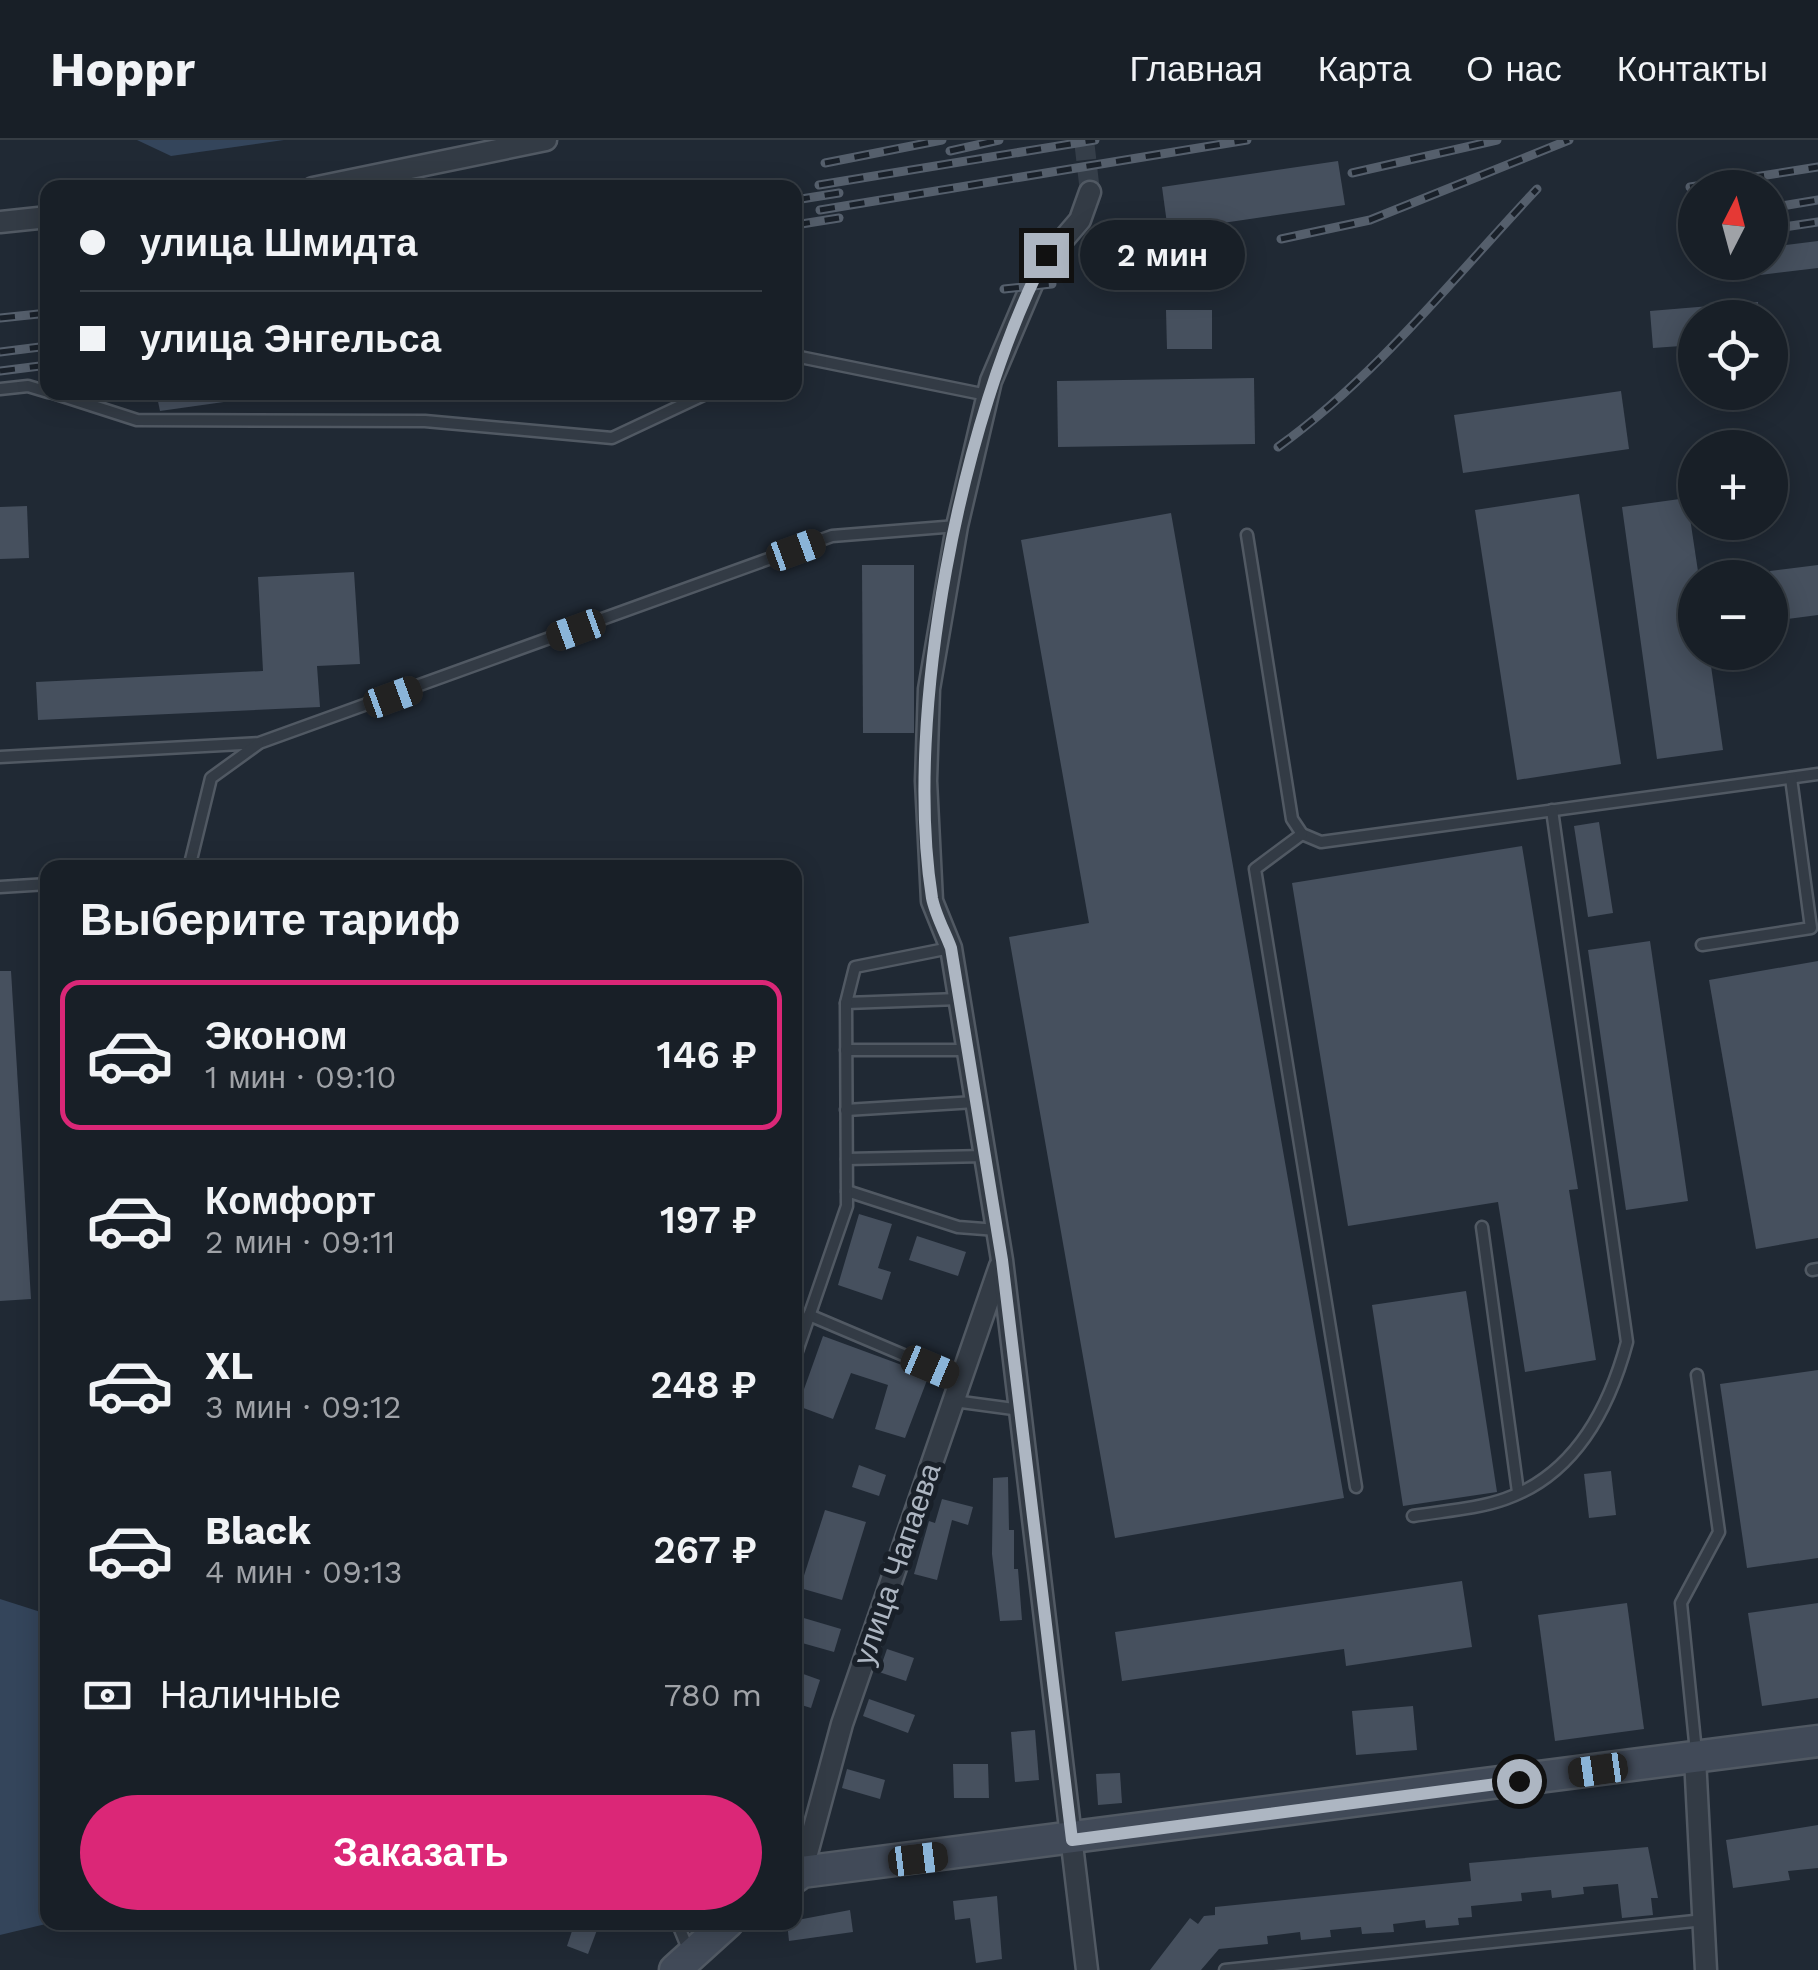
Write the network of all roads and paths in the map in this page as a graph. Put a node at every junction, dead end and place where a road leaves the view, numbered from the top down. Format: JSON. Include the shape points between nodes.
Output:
{"nodes":[{"id":1,"x":546,"y":140,"type":"edge"},
{"id":2,"x":353,"y":180,"type":"edge"},
{"id":3,"x":1090,"y":192,"type":"tunnel mouth"},
{"id":4,"x":40,"y":218,"type":"edge"},
{"id":5,"x":0,"y":222,"type":"edge"},
{"id":6,"x":802,"y":357,"type":"edge"},
{"id":7,"x":0,"y":389,"type":"edge"},
{"id":8,"x":40,"y":389,"type":"edge"},
{"id":9,"x":988,"y":396,"type":"junction"},
{"id":10,"x":74,"y":400,"type":"edge"},
{"id":11,"x":693,"y":400,"type":"edge"},
{"id":12,"x":956,"y":526,"type":"junction"},
{"id":13,"x":1247,"y":536,"type":"dead end"},
{"id":14,"x":259,"y":743,"type":"junction"},
{"id":15,"x":0,"y":757,"type":"edge"},
{"id":16,"x":1818,"y":774,"type":"edge"},
{"id":17,"x":1791,"y":778,"type":"junction"},
{"id":18,"x":1552,"y":810,"type":"junction"},
{"id":19,"x":1302,"y":834,"type":"junction"},
{"id":20,"x":191,"y":860,"type":"edge"},
{"id":21,"x":40,"y":884,"type":"edge"},
{"id":22,"x":0,"y":887,"type":"edge"},
{"id":23,"x":1702,"y":944,"type":"dead end"},
{"id":24,"x":951,"y":948,"type":"junction"},
{"id":25,"x":959,"y":1000,"type":"junction"},
{"id":26,"x":846,"y":1003,"type":"junction"},
{"id":27,"x":846,"y":1050,"type":"junction"},
{"id":28,"x":968,"y":1050,"type":"junction"},
{"id":29,"x":976,"y":1102,"type":"junction"},
{"id":30,"x":846,"y":1110,"type":"junction"},
{"id":31,"x":985,"y":1156,"type":"junction"},
{"id":32,"x":846,"y":1159,"type":"junction"},
{"id":33,"x":846,"y":1191,"type":"junction"},
{"id":34,"x":1482,"y":1226,"type":"dead end"},
{"id":35,"x":997,"y":1230,"type":"junction"},
{"id":36,"x":1002,"y":1260,"type":"junction"},
{"id":37,"x":809,"y":1315,"type":"junction"},
{"id":38,"x":802,"y":1336,"type":"edge"},
{"id":39,"x":1697,"y":1375,"type":"dead end"},
{"id":40,"x":961,"y":1380,"type":"junction"},
{"id":41,"x":954,"y":1401,"type":"junction"},
{"id":42,"x":1022,"y":1410,"type":"junction"},
{"id":43,"x":1356,"y":1487,"type":"dead end"},
{"id":44,"x":1518,"y":1492,"type":"junction"},
{"id":45,"x":1414,"y":1516,"type":"dead end"},
{"id":46,"x":1818,"y":1741,"type":"edge"},
{"id":47,"x":1695,"y":1758,"type":"junction"},
{"id":48,"x":1072,"y":1840,"type":"junction"},
{"id":49,"x":802,"y":1864,"type":"edge"},
{"id":50,"x":802,"y":1874,"type":"edge"},
{"id":51,"x":1704,"y":1920,"type":"junction"},
{"id":52,"x":679,"y":1930,"type":"edge"},
{"id":53,"x":720,"y":1930,"type":"edge"},
{"id":54,"x":687,"y":1964,"type":"edge"},
{"id":55,"x":1087,"y":1970,"type":"edge"},
{"id":56,"x":1225,"y":1970,"type":"edge"},
{"id":57,"x":1706,"y":1970,"type":"edge"}],
"edges":[{"from":1,"to":2,"type":"street"},
{"from":3,"to":9,"type":"street","via":[[1080,220],[1039,268]]},
{"from":4,"to":5,"type":"street"},
{"from":6,"to":9,"type":"lane"},
{"from":7,"to":8,"type":"lane"},
{"from":9,"to":12,"type":"street"},
{"from":10,"to":11,"type":"lane","via":[[137,420],[425,421],[612,438]]},
{"from":12,"to":14,"type":"lane","via":[[832,536]]},
{"from":12,"to":24,"type":"street","via":[[929,689],[926,781],[932,900]]},
{"from":13,"to":19,"type":"lane","via":[[1292,819]]},
{"from":14,"to":15,"type":"lane"},
{"from":14,"to":20,"type":"lane","via":[[211,778]]},
{"from":16,"to":17,"type":"lane"},
{"from":17,"to":18,"type":"lane"},
{"from":17,"to":23,"type":"lane","via":[[1811,928]]},
{"from":18,"to":19,"type":"lane","via":[[1322,842]]},
{"from":18,"to":44,"type":"lane","via":[[1628,1342],[1614,1390],[1568,1462]]},
{"from":19,"to":43,"type":"lane","via":[[1254,869]]},
{"from":21,"to":22,"type":"lane"},
{"from":24,"to":25,"type":"street"},
{"from":24,"to":26,"type":"lane","via":[[855,967]]},
{"from":25,"to":26,"type":"lane"},
{"from":25,"to":28,"type":"street"},
{"from":26,"to":27,"type":"lane"},
{"from":27,"to":28,"type":"lane"},
{"from":27,"to":30,"type":"lane"},
{"from":28,"to":29,"type":"street"},
{"from":29,"to":30,"type":"lane"},
{"from":29,"to":31,"type":"street"},
{"from":30,"to":32,"type":"lane"},
{"from":31,"to":32,"type":"lane"},
{"from":31,"to":35,"type":"street"},
{"from":32,"to":33,"type":"lane"},
{"from":33,"to":35,"type":"lane","via":[[958,1228]]},
{"from":33,"to":37,"type":"lane","via":[[847,1206]]},
{"from":34,"to":44,"type":"lane"},
{"from":35,"to":36,"type":"street"},
{"from":36,"to":40,"type":"street","name":"улица Чапаева"},
{"from":36,"to":42,"type":"street"},
{"from":37,"to":38,"type":"lane"},
{"from":37,"to":40,"type":"lane"},
{"from":39,"to":47,"type":"lane","via":[[1718,1532],[1681,1603]]},
{"from":40,"to":41,"type":"street","name":"улица Чапаева"},
{"from":41,"to":42,"type":"lane"},
{"from":41,"to":49,"type":"street","name":"улица Чапаева","via":[[842,1724]]},
{"from":42,"to":48,"type":"street"},
{"from":44,"to":45,"type":"lane"},
{"from":46,"to":47,"type":"main road"},
{"from":47,"to":48,"type":"main road"},
{"from":47,"to":51,"type":"street"},
{"from":48,"to":50,"type":"main road"},
{"from":48,"to":55,"type":"street"},
{"from":51,"to":56,"type":"lane"},
{"from":51,"to":57,"type":"street"},
{"from":52,"to":54,"type":"lane"},
{"from":53,"to":54,"type":"main road"}]}
